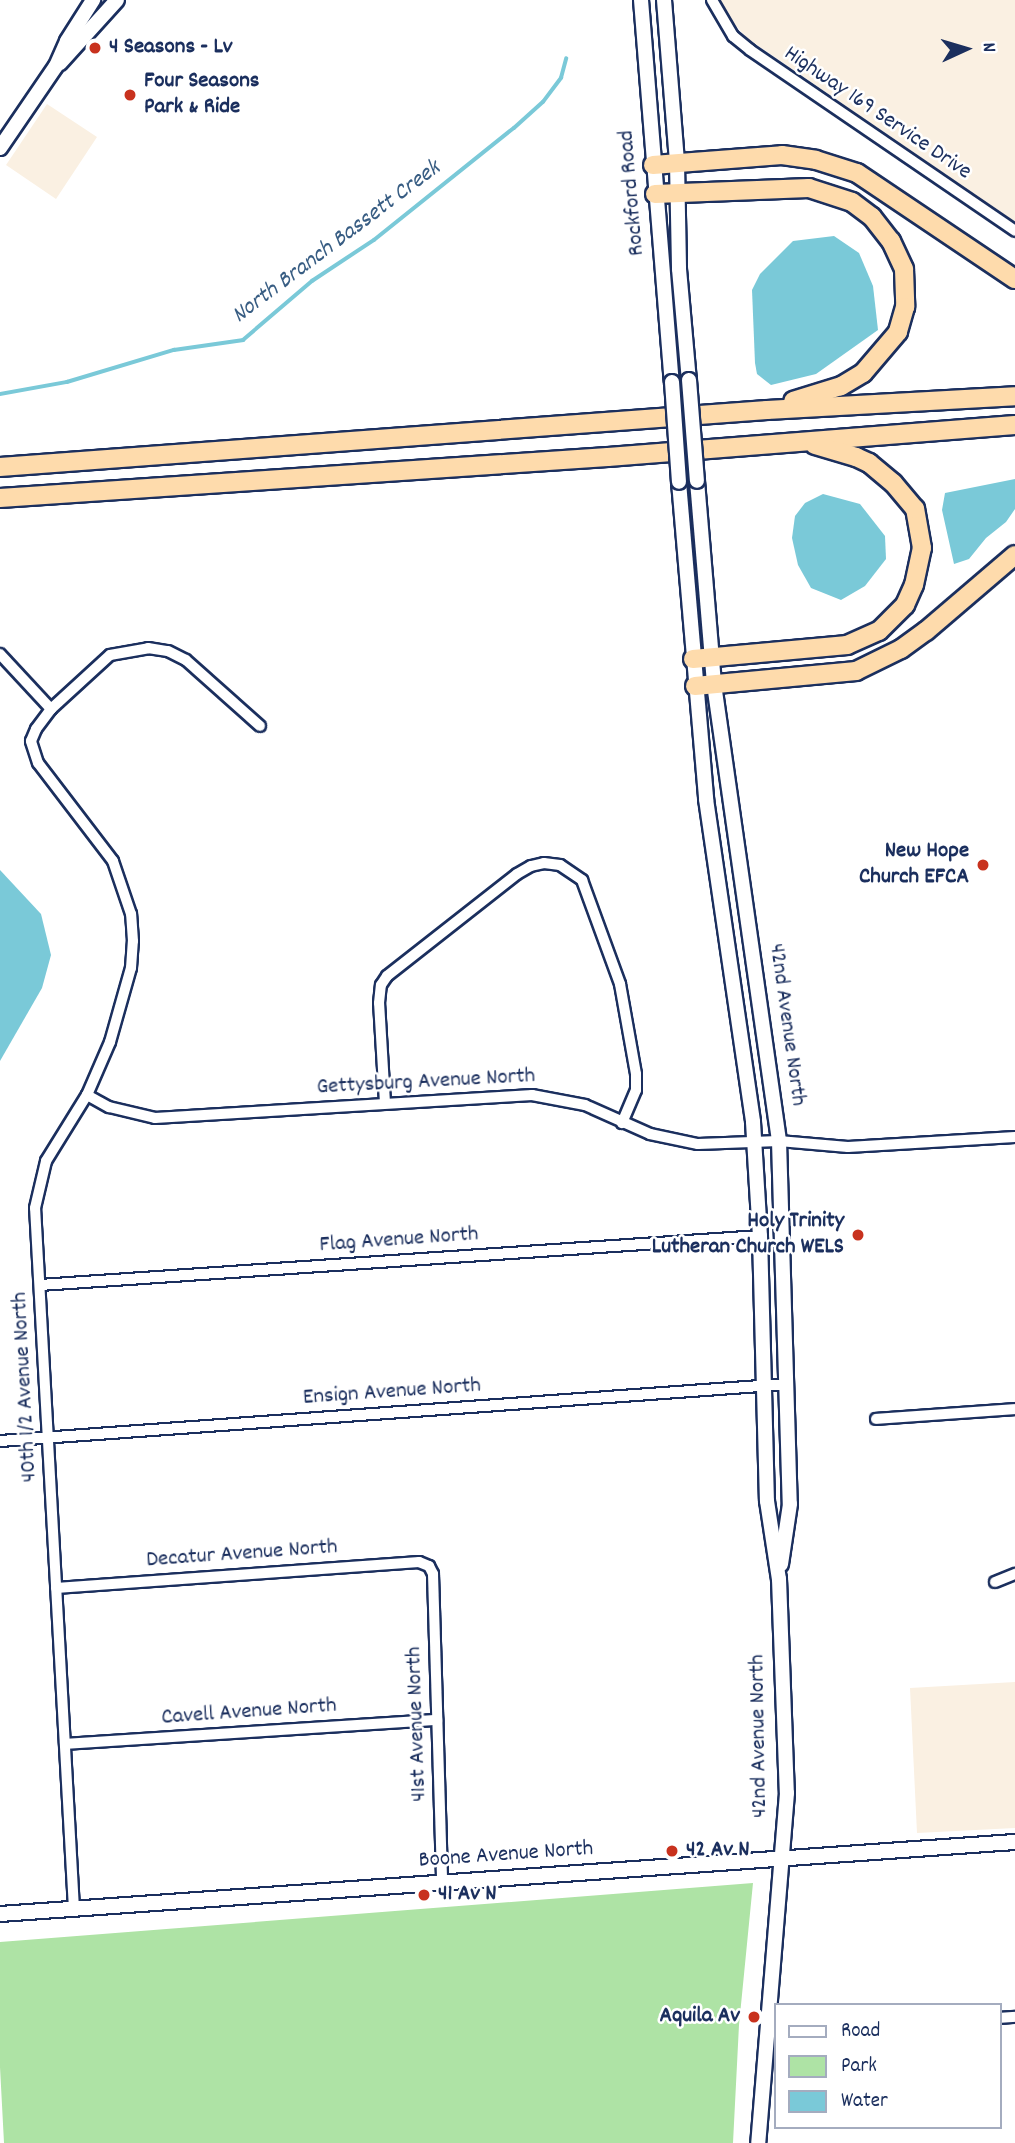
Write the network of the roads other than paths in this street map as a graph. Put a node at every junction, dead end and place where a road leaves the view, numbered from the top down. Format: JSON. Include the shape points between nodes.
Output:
{"nodes":[{"id":1,"x":93,"y":0,"type":"edge"},
{"id":2,"x":117,"y":0,"type":"edge"},
{"id":3,"x":641,"y":0,"type":"edge"},
{"id":4,"x":664,"y":0,"type":"edge"},
{"id":5,"x":712,"y":0,"type":"edge"},
{"id":6,"x":56,"y":66,"type":"junction"},
{"id":7,"x":0,"y":148,"type":"edge"},
{"id":8,"x":677,"y":163,"type":"junction"},
{"id":9,"x":653,"y":165,"type":"junction"},
{"id":10,"x":677,"y":192,"type":"junction"},
{"id":11,"x":655,"y":194,"type":"junction"},
{"id":12,"x":1015,"y":231,"type":"edge"},
{"id":13,"x":1015,"y":279,"type":"edge"},
{"id":14,"x":1015,"y":396,"type":"edge"},
{"id":15,"x":767,"y":410,"type":"junction"},
{"id":16,"x":1015,"y":425,"type":"edge"},
{"id":17,"x":801,"y":442,"type":"junction"},
{"id":18,"x":0,"y":467,"type":"edge"},
{"id":19,"x":696,"y":481,"type":"joint"},
{"id":20,"x":679,"y":482,"type":"joint"},
{"id":21,"x":0,"y":498,"type":"edge"},
{"id":22,"x":1015,"y":555,"type":"edge"},
{"id":23,"x":0,"y":654,"type":"edge"},
{"id":24,"x":702,"y":659,"type":"junction"},
{"id":25,"x":714,"y":684,"type":"junction"},
{"id":26,"x":695,"y":686,"type":"junction"},
{"id":27,"x":51,"y":709,"type":"junction"},
{"id":28,"x":260,"y":726,"type":"dead end"},
{"id":29,"x":87,"y":1095,"type":"junction"},
{"id":30,"x":385,"y":1103,"type":"junction"},
{"id":31,"x":622,"y":1123,"type":"junction"},
{"id":32,"x":1015,"y":1137,"type":"edge"},
{"id":33,"x":779,"y":1141,"type":"junction"},
{"id":34,"x":755,"y":1142,"type":"junction"},
{"id":35,"x":760,"y":1236,"type":"junction"},
{"id":36,"x":40,"y":1285,"type":"junction"},
{"id":37,"x":787,"y":1384,"type":"junction"},
{"id":38,"x":764,"y":1386,"type":"junction"},
{"id":39,"x":1015,"y":1409,"type":"edge"},
{"id":40,"x":876,"y":1419,"type":"dead end"},
{"id":41,"x":49,"y":1437,"type":"junction"},
{"id":42,"x":0,"y":1441,"type":"edge"},
{"id":43,"x":429,"y":1566,"type":"joint"},
{"id":44,"x":1015,"y":1574,"type":"edge"},
{"id":45,"x":779,"y":1579,"type":"junction"},
{"id":46,"x":995,"y":1582,"type":"dead end"},
{"id":47,"x":56,"y":1588,"type":"junction"},
{"id":48,"x":437,"y":1720,"type":"junction"},
{"id":49,"x":65,"y":1744,"type":"junction"},
{"id":50,"x":1015,"y":1842,"type":"edge"},
{"id":51,"x":784,"y":1858,"type":"junction"},
{"id":52,"x":442,"y":1883,"type":"junction"},
{"id":53,"x":74,"y":1909,"type":"junction"},
{"id":54,"x":0,"y":1914,"type":"edge"},
{"id":55,"x":770,"y":2033,"type":"edge"},
{"id":56,"x":758,"y":2143,"type":"edge"}],
"edges":[{"from":1,"to":6,"type":"main road"},
{"from":2,"to":6,"type":"main road"},
{"from":3,"to":9,"type":"main road","name":"Rockford Road"},
{"from":4,"to":8,"type":"main road","name":"Rockford Road"},
{"from":5,"to":12,"type":"street","name":"Highway 169 Service Drive","via":[[733,36],[770,65]]},
{"from":6,"to":7,"type":"main road"},
{"from":8,"to":9,"type":"highway"},
{"from":8,"to":10,"type":"main road","name":"Rockford Road"},
{"from":8,"to":13,"type":"highway","via":[[782,155],[858,173]]},
{"from":9,"to":11,"type":"main road","name":"Rockford Road"},
{"from":10,"to":11,"type":"highway"},
{"from":10,"to":15,"type":"highway","via":[[808,188],[827,192],[872,217],[891,241],[904,269],[903,321],[863,373],[841,386]]},
{"from":10,"to":19,"type":"main road","name":"Rockford Road","bridge":true},
{"from":11,"to":20,"type":"main road","name":"Rockford Road","bridge":true},
{"from":14,"to":15,"type":"highway"},
{"from":15,"to":18,"type":"highway"},
{"from":16,"to":17,"type":"highway"},
{"from":17,"to":21,"type":"highway"},
{"from":17,"to":24,"type":"highway","via":[[869,463],[915,509],[922,548],[910,595],[896,616],[858,642]]},
{"from":19,"to":24,"type":"main road","name":"42nd Avenue North"},
{"from":20,"to":24,"type":"main road","name":"42nd Avenue North"},
{"from":22,"to":25,"type":"highway","via":[[926,631],[856,671]]},
{"from":23,"to":27,"type":"street"},
{"from":24,"to":25,"type":"main road","name":"42nd Avenue North"},
{"from":24,"to":26,"type":"main road","name":"42nd Avenue North"},
{"from":25,"to":26,"type":"highway"},
{"from":25,"to":33,"type":"main road","name":"42nd Avenue North"},
{"from":26,"to":34,"type":"main road","name":"42nd Avenue North","via":[[706,799]]},
{"from":27,"to":28,"type":"street","name":"40th 1/2 Avenue North","via":[[110,655],[148,648],[186,660]]},
{"from":27,"to":29,"type":"street","name":"40th 1/2 Avenue North","via":[[36,729],[33,753],[113,861],[131,914],[131,968],[110,1042]]},
{"from":29,"to":30,"type":"street","name":"Gettysburg Avenue North","via":[[109,1107],[155,1118]]},
{"from":29,"to":36,"type":"street","name":"40th 1/2 Avenue North","via":[[46,1161],[39,1184],[35,1208]]},
{"from":30,"to":31,"type":"street","name":"Gettysburg Avenue North","via":[[532,1095],[585,1105]]},
{"from":30,"to":31,"type":"street","via":[[381,985],[394,968],[507,882],[544,863],[560,865],[582,880],[624,999],[636,1090]]},
{"from":31,"to":34,"type":"street","name":"Gettysburg Avenue North","via":[[674,1141]]},
{"from":32,"to":33,"type":"street","name":"Gettysburg Avenue North","via":[[848,1147]]},
{"from":33,"to":34,"type":"street","name":"Gettysburg Avenue North"},
{"from":33,"to":37,"type":"main road","name":"42nd Avenue North"},
{"from":34,"to":35,"type":"main road","name":"42nd Avenue North"},
{"from":35,"to":36,"type":"street","name":"Flag Avenue North"},
{"from":35,"to":38,"type":"main road","name":"42nd Avenue North"},
{"from":36,"to":41,"type":"street","name":"40th 1/2 Avenue North"},
{"from":37,"to":38,"type":"street","name":"Ensign Avenue North"},
{"from":37,"to":45,"type":"main road","name":"42nd Avenue North","via":[[790,1504]]},
{"from":38,"to":41,"type":"street","name":"Ensign Avenue North"},
{"from":38,"to":45,"type":"main road","name":"42nd Avenue North","via":[[767,1501]]},
{"from":39,"to":40,"type":"street"},
{"from":41,"to":42,"type":"street","name":"Ensign Avenue North"},
{"from":41,"to":47,"type":"street","name":"40th 1/2 Avenue North"},
{"from":43,"to":47,"type":"street","name":"Decatur Avenue North","via":[[418,1562]]},
{"from":43,"to":48,"type":"street","name":"41st Avenue North","via":[[433,1574]]},
{"from":44,"to":46,"type":"street"},
{"from":45,"to":51,"type":"main road","name":"42nd Avenue North","via":[[786,1754]]},
{"from":47,"to":49,"type":"street","name":"40th 1/2 Avenue North"},
{"from":48,"to":49,"type":"street","name":"Cavell Avenue North"},
{"from":48,"to":52,"type":"street","name":"41st Avenue North"},
{"from":49,"to":53,"type":"street","name":"40th 1/2 Avenue North"},
{"from":50,"to":51,"type":"main road","name":"Boone Avenue North"},
{"from":51,"to":52,"type":"main road","name":"Boone Avenue North"},
{"from":51,"to":55,"type":"main road","name":"42nd Avenue North"},
{"from":52,"to":53,"type":"main road","name":"Boone Avenue North"},
{"from":53,"to":54,"type":"main road","name":"Boone Avenue North"},
{"from":55,"to":56,"type":"main road","name":"42nd Avenue North"}]}
